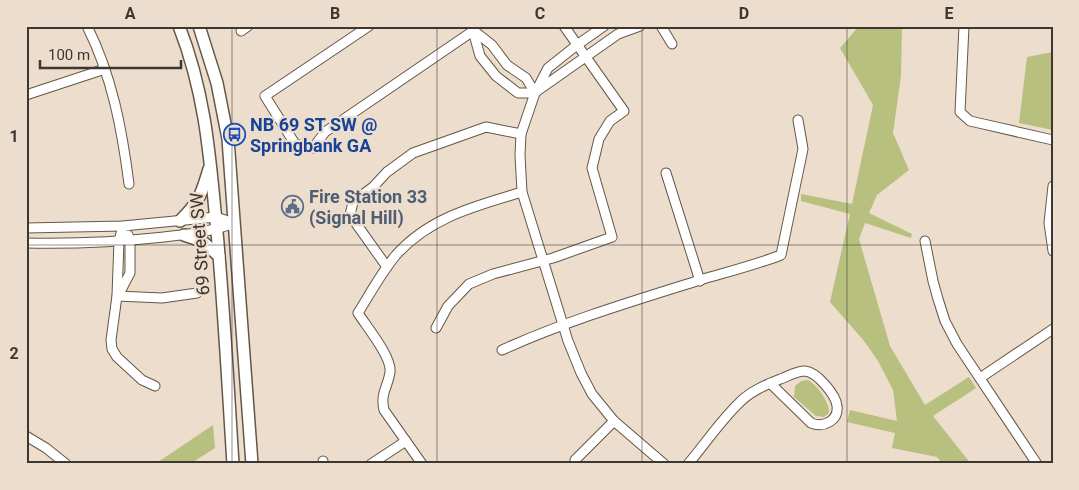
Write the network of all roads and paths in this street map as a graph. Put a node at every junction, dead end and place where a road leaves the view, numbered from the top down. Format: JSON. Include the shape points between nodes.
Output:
{"nodes":[{"id":1,"x":87,"y":26,"type":"edge"},
{"id":2,"x":179,"y":26,"type":"edge"},
{"id":3,"x":199,"y":26,"type":"edge"},
{"id":4,"x":369,"y":26,"type":"edge"},
{"id":5,"x":564,"y":26,"type":"edge"},
{"id":6,"x":604,"y":26,"type":"edge"},
{"id":7,"x":640,"y":26,"type":"edge"},
{"id":8,"x":660,"y":26,"type":"edge"},
{"id":9,"x":964,"y":26,"type":"edge"},
{"id":10,"x":471,"y":28,"type":"edge"},
{"id":11,"x":672,"y":44,"type":"dead end"},
{"id":12,"x":577,"y":45,"type":"junction"},
{"id":13,"x":586,"y":57,"type":"junction"},
{"id":14,"x":105,"y":69,"type":"junction"},
{"id":15,"x":535,"y":93,"type":"junction"},
{"id":16,"x":26,"y":95,"type":"edge"},
{"id":17,"x":798,"y":120,"type":"dead end"},
{"id":18,"x":521,"y":134,"type":"junction"},
{"id":19,"x":1053,"y":140,"type":"edge"},
{"id":20,"x":211,"y":162,"type":"junction"},
{"id":21,"x":666,"y":173,"type":"dead end"},
{"id":22,"x":129,"y":184,"type":"dead end"},
{"id":23,"x":1053,"y":186,"type":"edge"},
{"id":24,"x":522,"y":192,"type":"junction"},
{"id":25,"x":216,"y":217,"type":"junction"},
{"id":26,"x":180,"y":221,"type":"junction"},
{"id":27,"x":234,"y":223,"type":"junction"},
{"id":28,"x":123,"y":226,"type":"junction"},
{"id":29,"x":26,"y":228,"type":"edge"},
{"id":30,"x":216,"y":230,"type":"junction"},
{"id":31,"x":184,"y":235,"type":"junction"},
{"id":32,"x":130,"y":240,"type":"junction"},
{"id":33,"x":118,"y":241,"type":"junction"},
{"id":34,"x":925,"y":241,"type":"dead end"},
{"id":35,"x":26,"y":243,"type":"edge"},
{"id":36,"x":1053,"y":251,"type":"edge"},
{"id":37,"x":219,"y":256,"type":"junction"},
{"id":38,"x":543,"y":261,"type":"junction"},
{"id":39,"x":387,"y":267,"type":"junction"},
{"id":40,"x":700,"y":281,"type":"junction"},
{"id":41,"x":196,"y":293,"type":"dead end"},
{"id":42,"x":117,"y":296,"type":"junction"},
{"id":43,"x":564,"y":324,"type":"junction"},
{"id":44,"x":436,"y":328,"type":"dead end"},
{"id":45,"x":1053,"y":329,"type":"edge"},
{"id":46,"x":502,"y":350,"type":"dead end"},
{"id":47,"x":980,"y":378,"type":"junction"},
{"id":48,"x":770,"y":383,"type":"junction"},
{"id":49,"x":155,"y":386,"type":"dead end"},
{"id":50,"x":614,"y":421,"type":"junction"},
{"id":51,"x":26,"y":436,"type":"edge"},
{"id":52,"x":406,"y":440,"type":"junction"},
{"id":53,"x":575,"y":460,"type":"dead end"},
{"id":54,"x":66,"y":464,"type":"edge"},
{"id":55,"x":233,"y":464,"type":"edge"},
{"id":56,"x":252,"y":464,"type":"edge"},
{"id":57,"x":371,"y":464,"type":"edge"},
{"id":58,"x":422,"y":464,"type":"edge"},
{"id":59,"x":664,"y":464,"type":"edge"},
{"id":60,"x":688,"y":464,"type":"edge"},
{"id":61,"x":1037,"y":464,"type":"edge"}],
"edges":[{"from":1,"to":14,"type":"street"},
{"from":2,"to":20,"type":"main road","name":"69 Street SW","via":[[199,88]]},
{"from":3,"to":27,"type":"main road","name":"69 Street SW","via":[[224,115]]},
{"from":4,"to":10,"type":"street","via":[[265,96],[295,144],[313,148],[325,132]]},
{"from":5,"to":12,"type":"street"},
{"from":6,"to":12,"type":"street"},
{"from":7,"to":13,"type":"street","via":[[618,34]]},
{"from":8,"to":11,"type":"street"},
{"from":9,"to":19,"type":"street","via":[[960,112],[970,121]]},
{"from":10,"to":15,"type":"street","via":[[492,45],[507,65],[526,78]]},
{"from":10,"to":15,"type":"street","via":[[480,56],[496,76],[518,93]]},
{"from":12,"to":13,"type":"street"},
{"from":12,"to":15,"type":"street","via":[[548,68]]},
{"from":13,"to":15,"type":"street"},
{"from":13,"to":38,"type":"street","via":[[624,111],[610,121],[599,139],[592,168],[612,237]]},
{"from":14,"to":16,"type":"street"},
{"from":14,"to":22,"type":"street","via":[[119,118]]},
{"from":15,"to":18,"type":"street"},
{"from":17,"to":40,"type":"street","via":[[803,149],[781,255]]},
{"from":18,"to":24,"type":"street"},
{"from":18,"to":39,"type":"street","via":[[486,127],[414,153],[353,202],[350,215]]},
{"from":20,"to":25,"type":"main road","name":"69 Street SW"},
{"from":20,"to":26,"type":"main road","via":[[199,200]]},
{"from":21,"to":40,"type":"street"},
{"from":23,"to":36,"type":"street","via":[[1049,223]]},
{"from":24,"to":38,"type":"street"},
{"from":24,"to":39,"type":"street","via":[[467,208],[440,220],[416,236]]},
{"from":25,"to":26,"type":"street"},
{"from":25,"to":27,"type":"street"},
{"from":25,"to":30,"type":"main road","name":"69 Street SW"},
{"from":26,"to":28,"type":"street"},
{"from":27,"to":30,"type":"street"},
{"from":27,"to":56,"type":"main road","name":"69 Street SW"},
{"from":28,"to":29,"type":"street"},
{"from":28,"to":32,"type":"street"},
{"from":28,"to":33,"type":"street"},
{"from":30,"to":31,"type":"street"},
{"from":30,"to":37,"type":"main road","name":"69 Street SW"},
{"from":31,"to":32,"type":"street"},
{"from":31,"to":37,"type":"main road","via":[[202,241]]},
{"from":32,"to":33,"type":"street"},
{"from":32,"to":42,"type":"street","via":[[130,273]]},
{"from":33,"to":35,"type":"street"},
{"from":33,"to":42,"type":"street"},
{"from":34,"to":47,"type":"street","via":[[945,321]]},
{"from":37,"to":55,"type":"main road","name":"69 Street SW"},
{"from":38,"to":43,"type":"street"},
{"from":38,"to":44,"type":"street","via":[[469,284],[448,306]]},
{"from":39,"to":52,"type":"street","via":[[358,314],[390,362],[382,400],[384,410]]},
{"from":40,"to":43,"type":"street"},
{"from":41,"to":42,"type":"street","via":[[162,298]]},
{"from":42,"to":49,"type":"street","via":[[111,340],[114,352],[142,380]]},
{"from":43,"to":46,"type":"street"},
{"from":43,"to":50,"type":"street","via":[[581,373],[592,394]]},
{"from":45,"to":47,"type":"street"},
{"from":47,"to":61,"type":"street"},
{"from":48,"to":48,"type":"street","via":[[811,423],[825,425],[835,416],[836,401],[813,373],[799,372]]},
{"from":48,"to":60,"type":"street","via":[[740,402]]},
{"from":50,"to":53,"type":"street"},
{"from":50,"to":59,"type":"street"},
{"from":51,"to":54,"type":"street"},
{"from":52,"to":57,"type":"street"},
{"from":52,"to":58,"type":"street"}]}
